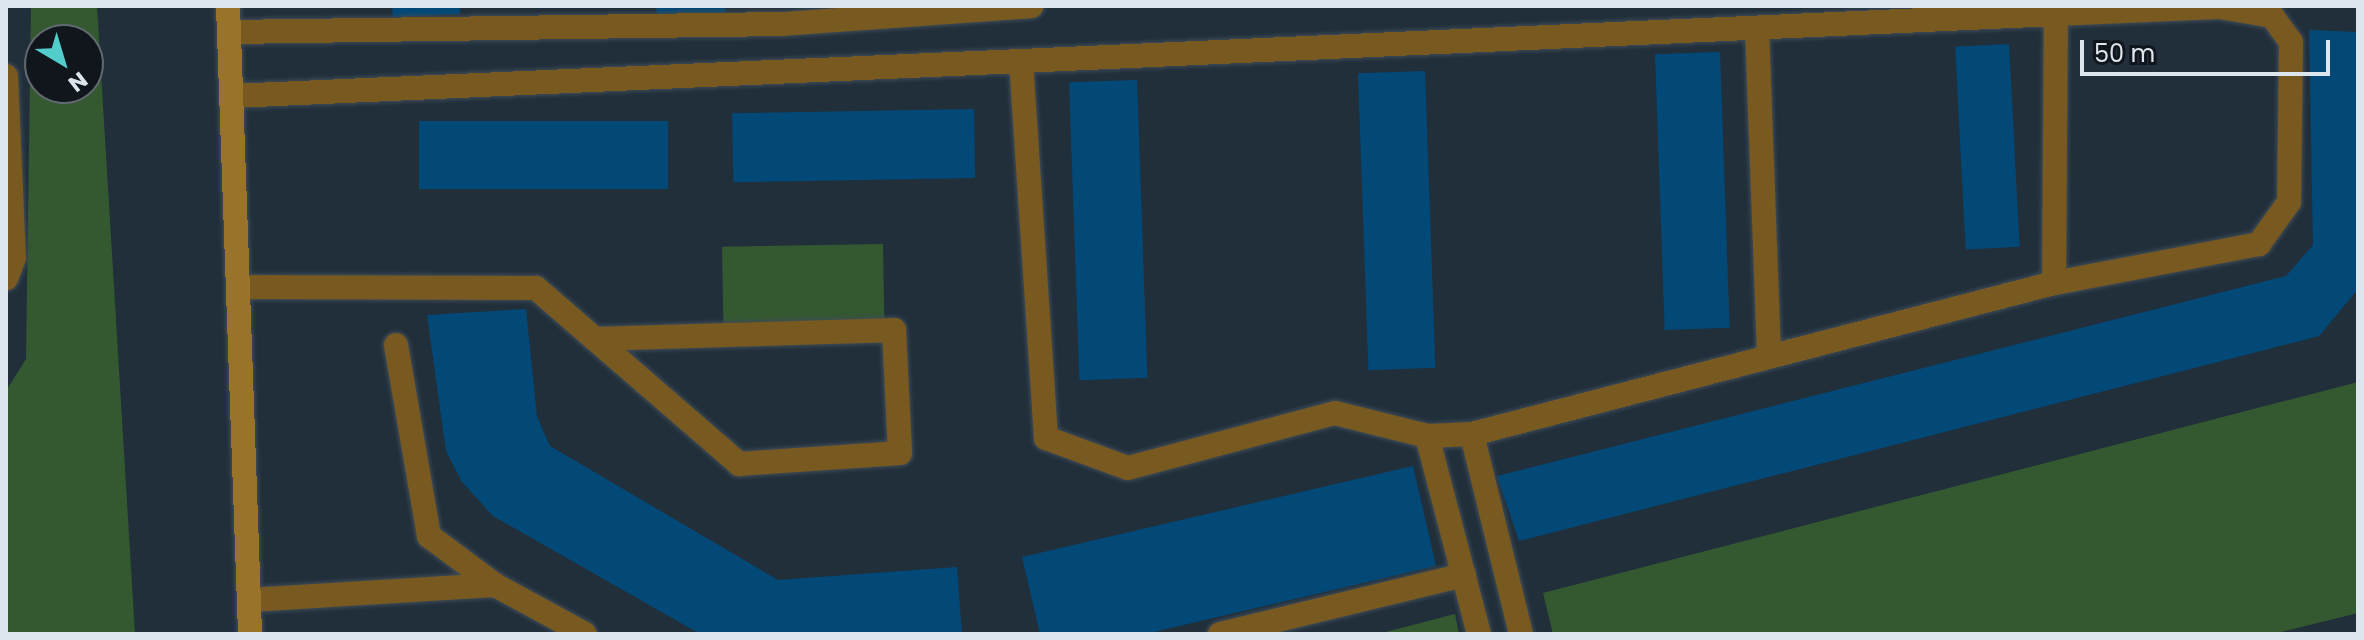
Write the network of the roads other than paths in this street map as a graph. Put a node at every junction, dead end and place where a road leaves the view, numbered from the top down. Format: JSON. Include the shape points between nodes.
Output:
{"nodes":[{"id":1,"x":228,"y":6,"type":"edge"},
{"id":2,"x":1029,"y":6,"type":"edge"},
{"id":3,"x":2056,"y":14,"type":"junction"},
{"id":4,"x":782,"y":15,"type":"edge"},
{"id":5,"x":1757,"y":28,"type":"junction"},
{"id":6,"x":229,"y":32,"type":"junction"},
{"id":7,"x":1021,"y":61,"type":"junction"},
{"id":8,"x":6,"y":76,"type":"edge"},
{"id":9,"x":232,"y":96,"type":"junction"},
{"id":10,"x":9,"y":265,"type":"edge"},
{"id":11,"x":2054,"y":283,"type":"junction"},
{"id":12,"x":238,"y":287,"type":"junction"},
{"id":13,"x":595,"y":339,"type":"junction"},
{"id":14,"x":396,"y":345,"type":"dead end"},
{"id":15,"x":1769,"y":356,"type":"junction"},
{"id":16,"x":1472,"y":434,"type":"junction"},
{"id":17,"x":1427,"y":436,"type":"junction"},
{"id":18,"x":1464,"y":575,"type":"junction"},
{"id":19,"x":495,"y":585,"type":"junction"},
{"id":20,"x":249,"y":600,"type":"junction"},
{"id":21,"x":250,"y":634,"type":"edge"},
{"id":22,"x":585,"y":634,"type":"edge"},
{"id":23,"x":1220,"y":634,"type":"edge"},
{"id":24,"x":1479,"y":634,"type":"edge"},
{"id":25,"x":1521,"y":634,"type":"edge"}],
"edges":[{"from":1,"to":6,"type":"street"},
{"from":2,"to":4,"type":"street"},
{"from":3,"to":5,"type":"street"},
{"from":3,"to":11,"type":"street"},
{"from":3,"to":11,"type":"street","via":[[2219,7],[2272,16],[2291,42],[2289,202],[2259,244]]},
{"from":4,"to":6,"type":"street"},
{"from":5,"to":7,"type":"street"},
{"from":5,"to":15,"type":"street"},
{"from":6,"to":9,"type":"street"},
{"from":7,"to":9,"type":"street"},
{"from":7,"to":17,"type":"street","via":[[1046,438],[1128,468],[1335,413]]},
{"from":8,"to":10,"type":"street"},
{"from":9,"to":12,"type":"street"},
{"from":11,"to":15,"type":"street"},
{"from":12,"to":13,"type":"street","via":[[536,288]]},
{"from":12,"to":20,"type":"street"},
{"from":13,"to":13,"type":"street","via":[[739,464],[900,453],[894,330]]},
{"from":14,"to":19,"type":"street","via":[[429,536]]},
{"from":15,"to":16,"type":"street"},
{"from":16,"to":17,"type":"street"},
{"from":16,"to":25,"type":"street"},
{"from":17,"to":18,"type":"street"},
{"from":18,"to":23,"type":"street"},
{"from":18,"to":24,"type":"street"},
{"from":19,"to":20,"type":"street"},
{"from":19,"to":22,"type":"street"},
{"from":20,"to":21,"type":"street"}]}
